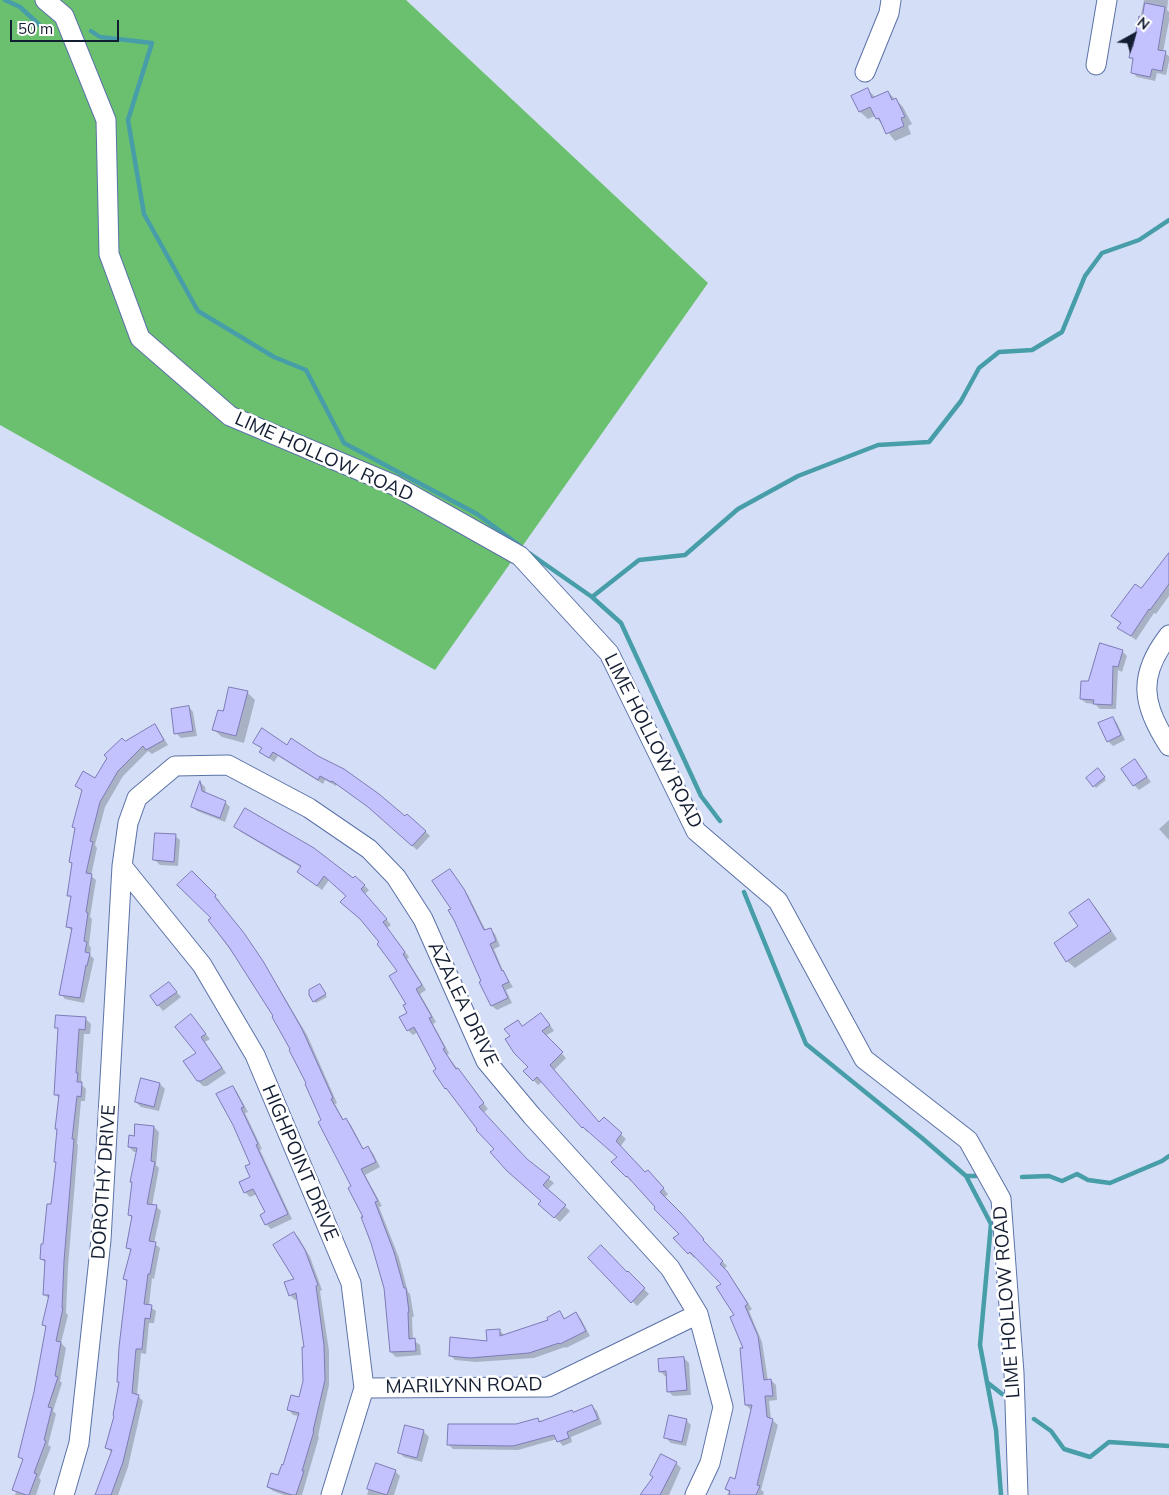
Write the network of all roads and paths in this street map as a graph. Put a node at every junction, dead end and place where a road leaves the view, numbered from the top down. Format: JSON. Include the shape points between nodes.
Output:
{"nodes":[{"id":1,"x":45,"y":0,"type":"edge"},
{"id":2,"x":891,"y":0,"type":"edge"},
{"id":3,"x":1107,"y":0,"type":"edge"},
{"id":4,"x":1096,"y":65,"type":"dead end"},
{"id":5,"x":865,"y":72,"type":"dead end"},
{"id":6,"x":1169,"y":635,"type":"edge"},
{"id":7,"x":1169,"y":746,"type":"edge"},
{"id":8,"x":122,"y":866,"type":"junction"},
{"id":9,"x":698,"y":1314,"type":"junction"},
{"id":10,"x":364,"y":1388,"type":"junction"},
{"id":11,"x":64,"y":1495,"type":"edge"},
{"id":12,"x":331,"y":1495,"type":"edge"},
{"id":13,"x":695,"y":1495,"type":"edge"},
{"id":14,"x":1018,"y":1495,"type":"edge"}],
"edges":[{"from":1,"to":14,"type":"street","name":"LIME HOLLOW ROAD","via":[[64,16],[106,120],[109,254],[140,338],[230,416],[394,485],[520,556],[609,653],[696,831],[778,901],[864,1059],[968,1140],[1001,1199],[1014,1372]]},
{"from":2,"to":5,"type":"street","via":[[889,13]]},
{"from":3,"to":4,"type":"street"},
{"from":6,"to":7,"type":"street","via":[[1158,649],[1146,679],[1149,708]]},
{"from":8,"to":9,"type":"street","name":"AZALEA DRIVE","via":[[128,823],[137,798],[175,766],[228,765],[310,808],[369,849],[396,877],[423,919],[486,1062],[670,1268]]},
{"from":8,"to":10,"type":"street","name":"HIGHPOINT DRIVE","via":[[202,965],[255,1055],[350,1283]]},
{"from":8,"to":11,"type":"street","name":"DOROTHY DRIVE","via":[[102,1240],[79,1443]]},
{"from":9,"to":10,"type":"street","name":"MARILYNN ROAD","via":[[548,1387]]},
{"from":9,"to":13,"type":"street","name":"AZALEA DRIVE","via":[[723,1407],[710,1463]]},
{"from":10,"to":12,"type":"street","name":"HIGHPOINT DRIVE"}]}
